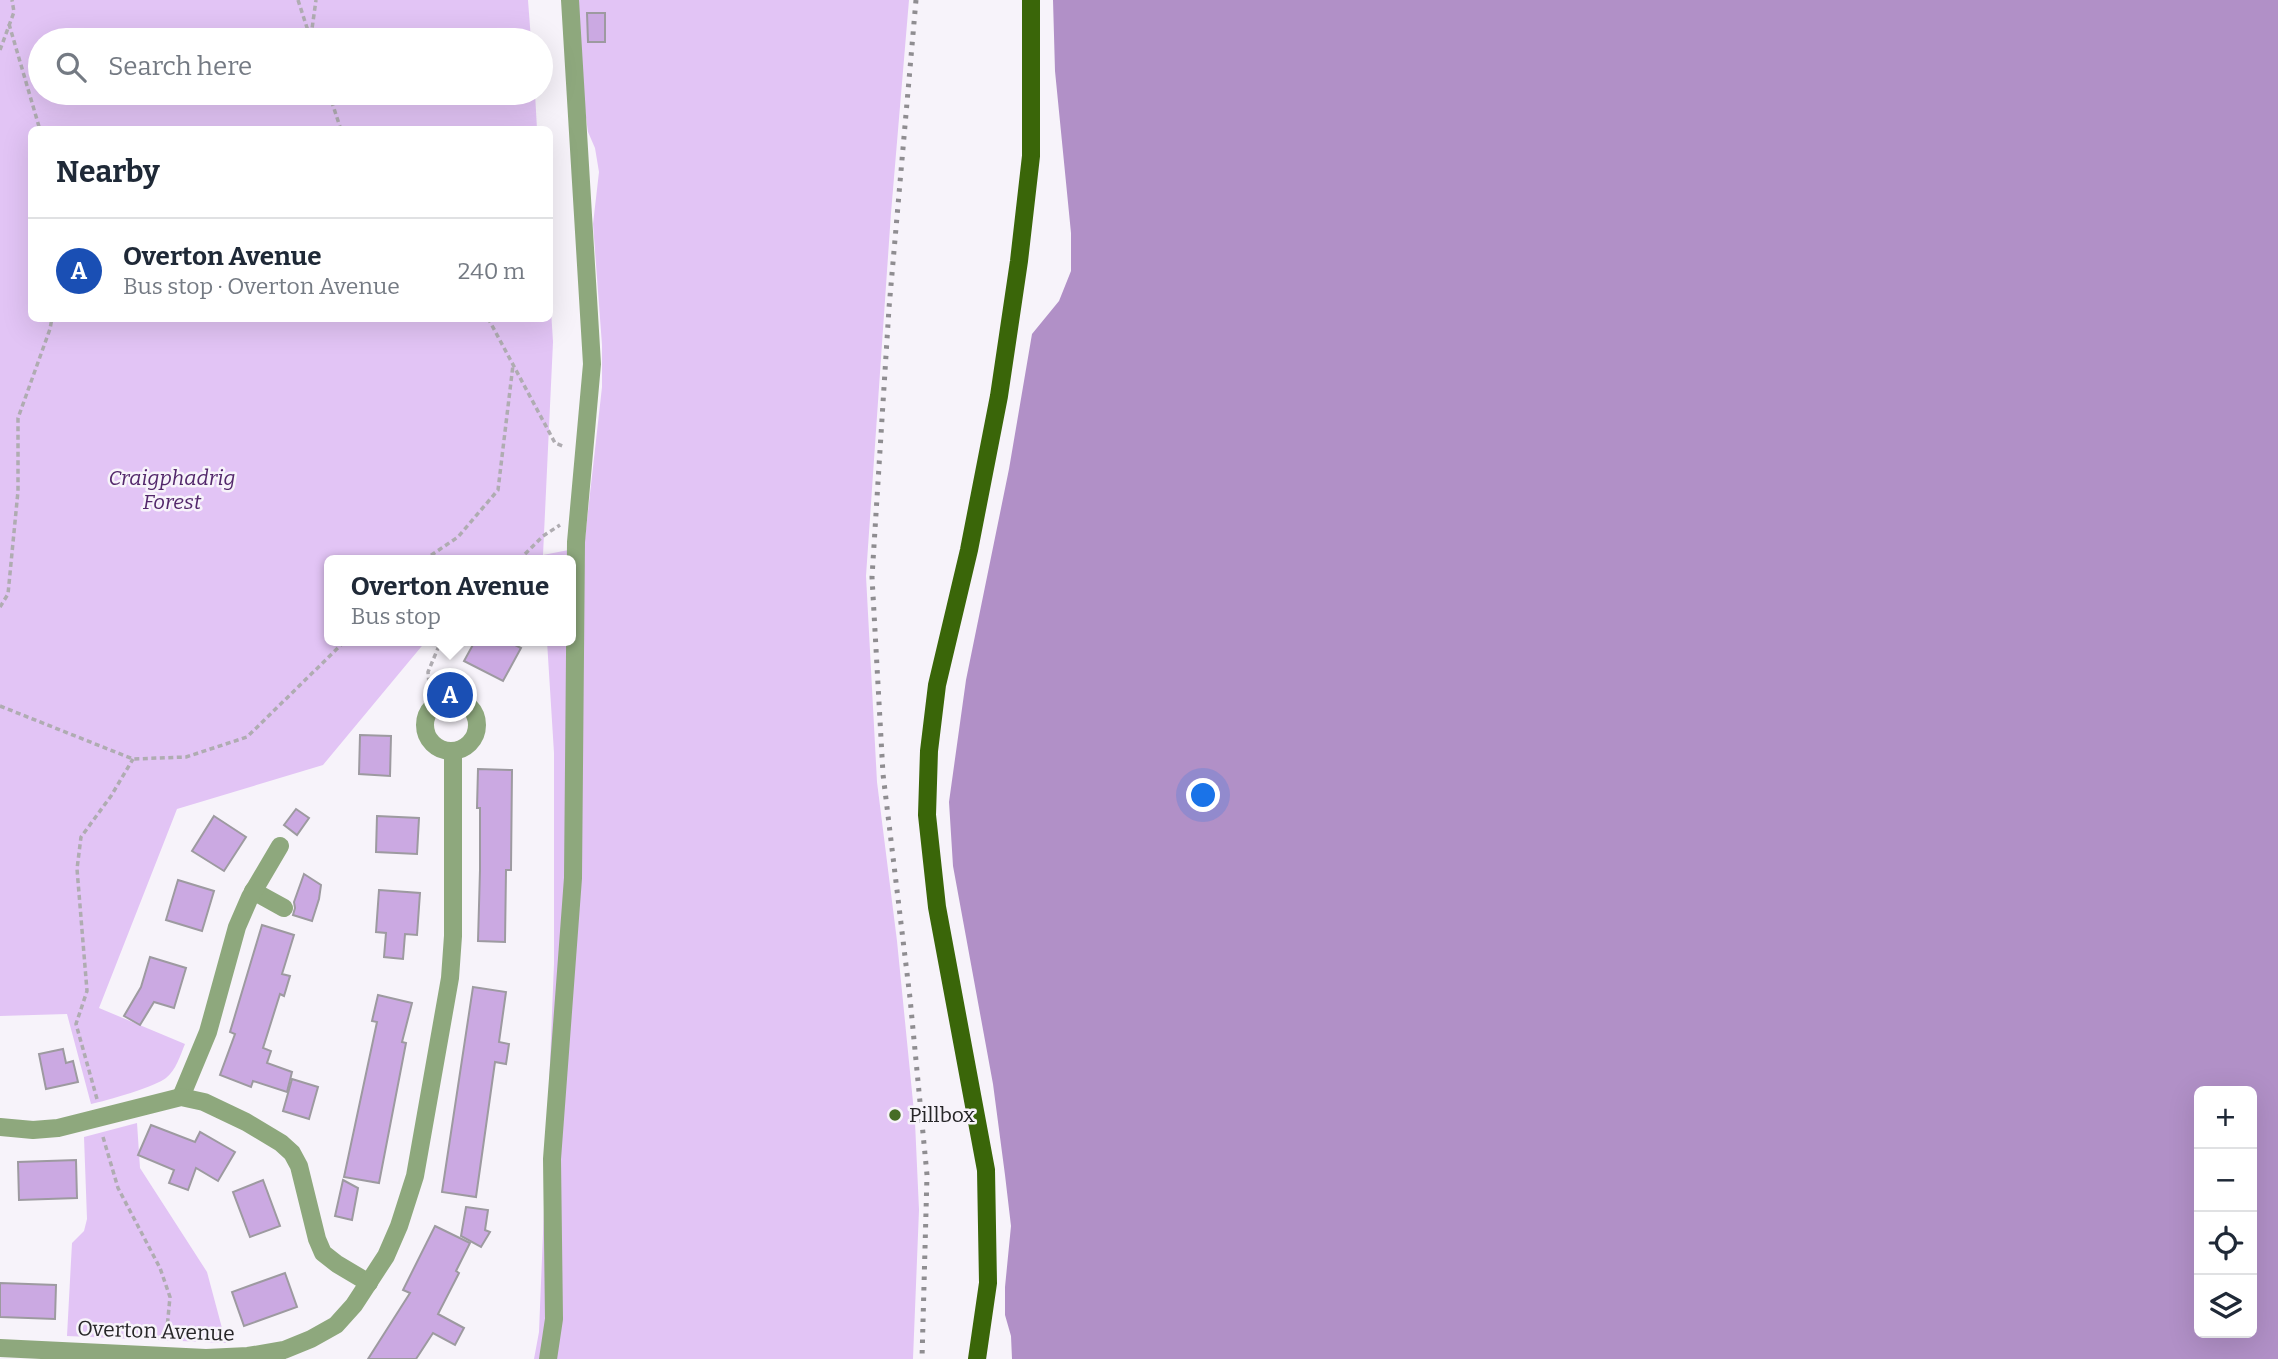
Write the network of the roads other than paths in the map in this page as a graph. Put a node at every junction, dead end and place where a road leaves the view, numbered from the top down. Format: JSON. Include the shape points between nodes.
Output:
{"nodes":[{"id":1,"x":570,"y":0,"type":"edge"},
{"id":2,"x":1031,"y":0,"type":"edge"},
{"id":3,"x":576,"y":555,"type":"edge"},
{"id":4,"x":575,"y":646,"type":"edge"},
{"id":5,"x":453,"y":752,"type":"junction"},
{"id":6,"x":280,"y":846,"type":"dead end"},
{"id":7,"x":253,"y":891,"type":"junction"},
{"id":8,"x":284,"y":908,"type":"dead end"},
{"id":9,"x":181,"y":1097,"type":"junction"},
{"id":10,"x":0,"y":1127,"type":"edge"},
{"id":11,"x":369,"y":1283,"type":"junction"},
{"id":12,"x":0,"y":1348,"type":"edge"},
{"id":13,"x":548,"y":1359,"type":"edge"},
{"id":14,"x":977,"y":1359,"type":"edge"}],
"edges":[{"from":1,"to":3,"type":"street","via":[[592,365]]},
{"from":2,"to":14,"type":"main road","via":[[1031,156],[1019,261],[999,396],[937,685],[929,751],[927,815],[937,907],[986,1170],[988,1283]]},
{"from":4,"to":13,"type":"street","via":[[573,878],[552,1159],[554,1319]]},
{"from":5,"to":5,"type":"street","via":[[474,739],[475,713],[470,706],[446,699],[431,708],[425,724],[429,741]]},
{"from":5,"to":11,"type":"street","name":"Overton Avenue","via":[[450,978],[415,1176],[386,1256]]},
{"from":6,"to":7,"type":"street"},
{"from":7,"to":8,"type":"street"},
{"from":7,"to":9,"type":"street","via":[[237,927],[208,1032]]},
{"from":9,"to":10,"type":"street","via":[[58,1128]]},
{"from":9,"to":11,"type":"street","via":[[204,1102],[246,1122],[292,1153],[323,1253]]},
{"from":11,"to":12,"type":"street","name":"Overton Avenue","via":[[336,1325],[284,1350],[206,1358]]}]}
